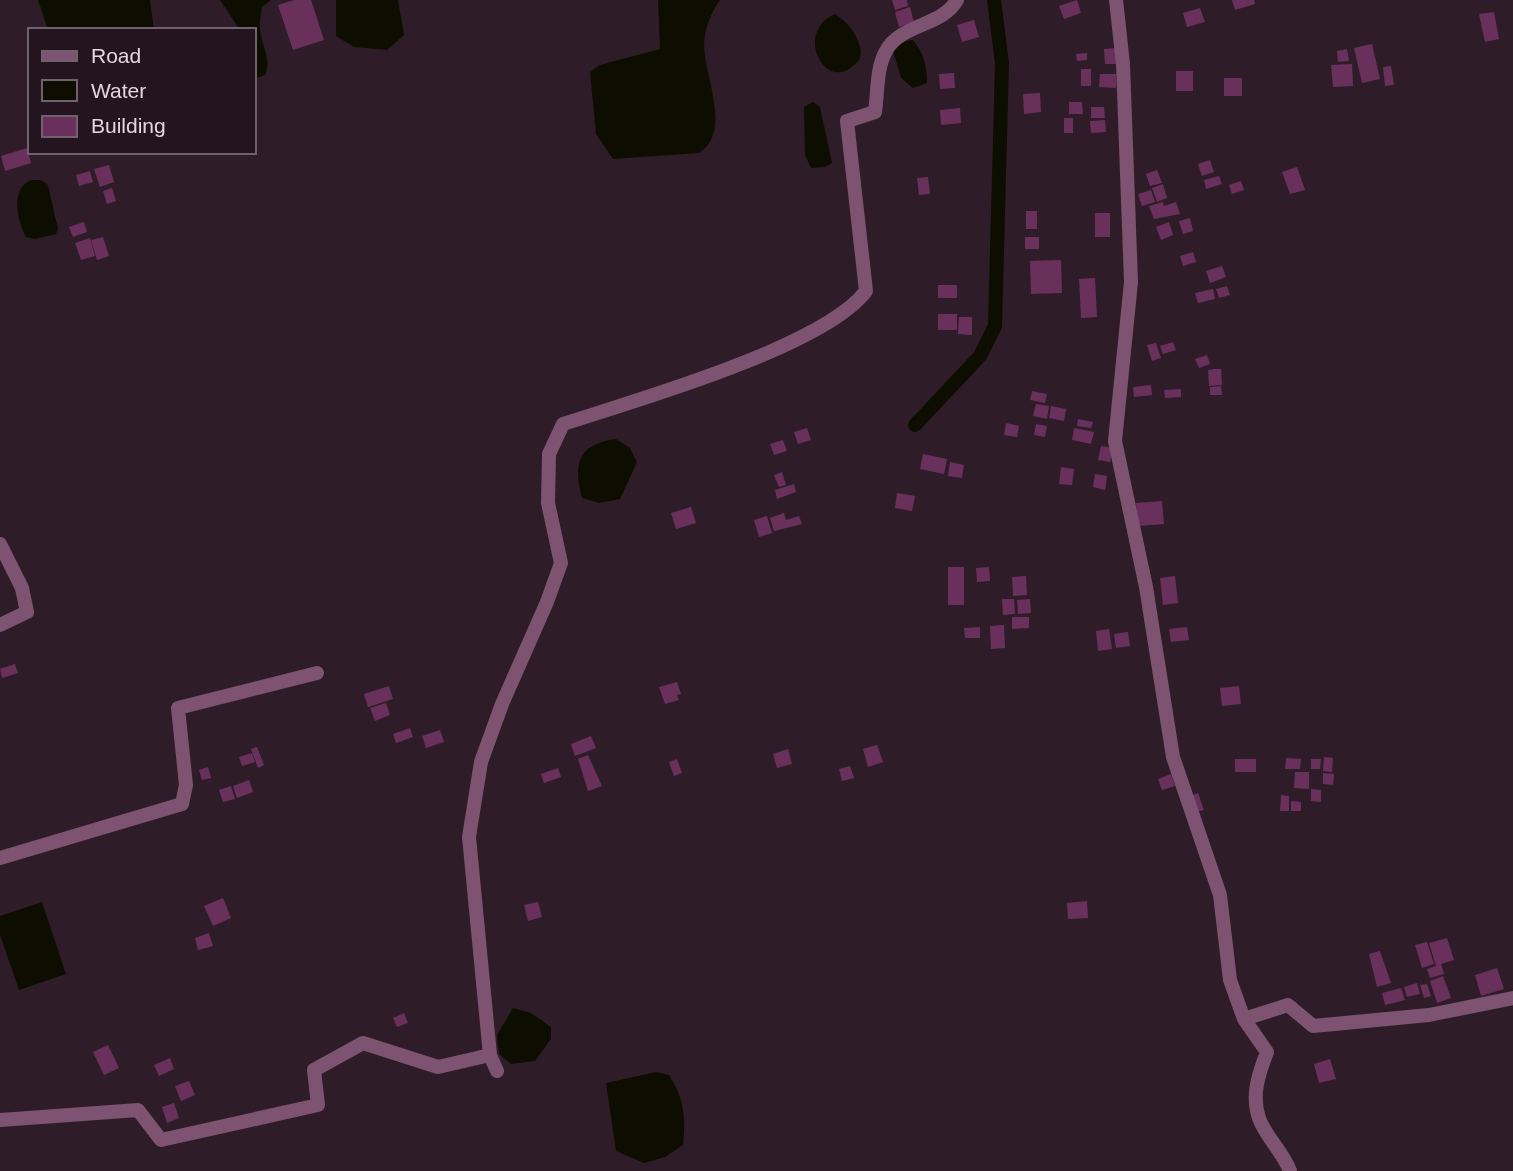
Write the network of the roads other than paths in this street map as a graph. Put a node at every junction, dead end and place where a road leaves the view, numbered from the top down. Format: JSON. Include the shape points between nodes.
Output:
{"nodes":[{"id":1,"x":957,"y":0,"type":"edge"},
{"id":2,"x":1116,"y":0,"type":"edge"},
{"id":3,"x":0,"y":544,"type":"edge"},
{"id":4,"x":0,"y":625,"type":"edge"},
{"id":5,"x":317,"y":673,"type":"dead end"},
{"id":6,"x":0,"y":858,"type":"edge"},
{"id":7,"x":1513,"y":998,"type":"edge"},
{"id":8,"x":1244,"y":1019,"type":"junction"},
{"id":9,"x":490,"y":1055,"type":"junction"},
{"id":10,"x":497,"y":1071,"type":"dead end"},
{"id":11,"x":0,"y":1120,"type":"edge"},
{"id":12,"x":1290,"y":1171,"type":"edge"}],
"edges":[{"from":1,"to":9,"type":"street","via":[[951,10],[887,48],[874,112],[847,121],[866,290],[854,306],[804,335],[709,376],[563,424],[549,454],[548,503],[561,563],[481,762],[469,837]]},
{"from":2,"to":8,"type":"street","via":[[1123,64],[1130,282],[1115,441],[1146,587],[1173,757],[1220,895],[1230,980]]},
{"from":3,"to":4,"type":"street","via":[[22,588],[27,611]]},
{"from":5,"to":6,"type":"street","via":[[178,708],[186,785],[182,804]]},
{"from":7,"to":8,"type":"street","via":[[1429,1016],[1313,1026],[1288,1005]]},
{"from":8,"to":12,"type":"street","via":[[1267,1052],[1255,1082],[1259,1118]]},
{"from":9,"to":10,"type":"street"},
{"from":9,"to":11,"type":"street","via":[[438,1067],[363,1043],[314,1070],[318,1105],[161,1140],[138,1110]]}]}
